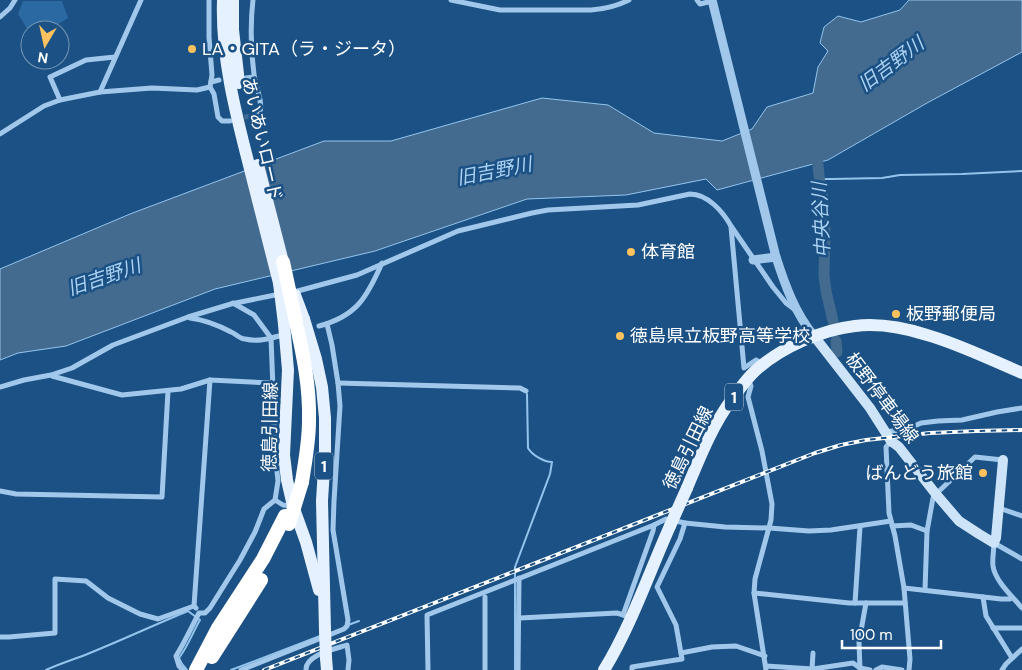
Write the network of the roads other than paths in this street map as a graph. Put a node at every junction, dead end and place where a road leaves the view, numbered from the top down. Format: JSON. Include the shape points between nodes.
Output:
{"nodes":[{"id":1,"x":15,"y":0,"type":"edge"},
{"id":2,"x":141,"y":0,"type":"edge"},
{"id":3,"x":209,"y":0,"type":"edge"},
{"id":4,"x":223,"y":0,"type":"edge"},
{"id":5,"x":233,"y":0,"type":"edge"},
{"id":6,"x":253,"y":0,"type":"edge"},
{"id":7,"x":452,"y":0,"type":"edge"},
{"id":8,"x":630,"y":0,"type":"edge"},
{"id":9,"x":697,"y":0,"type":"edge"},
{"id":10,"x":712,"y":2,"type":"edge"},
{"id":11,"x":0,"y":17,"type":"edge"},
{"id":12,"x":115,"y":57,"type":"junction"},
{"id":13,"x":254,"y":77,"type":"junction"},
{"id":14,"x":246,"y":78,"type":"dead end"},
{"id":15,"x":219,"y":80,"type":"dead end"},
{"id":16,"x":211,"y":85,"type":"junction"},
{"id":17,"x":100,"y":92,"type":"junction"},
{"id":18,"x":60,"y":100,"type":"junction"},
{"id":19,"x":254,"y":115,"type":"dead end"},
{"id":20,"x":230,"y":121,"type":"dead end"},
{"id":21,"x":244,"y":129,"type":"junction"},
{"id":22,"x":0,"y":134,"type":"edge"},
{"id":23,"x":731,"y":226,"type":"junction"},
{"id":24,"x":776,"y":257,"type":"junction"},
{"id":25,"x":753,"y":260,"type":"junction"},
{"id":26,"x":283,"y":262,"type":"joint"},
{"id":27,"x":382,"y":263,"type":"junction"},
{"id":28,"x":279,"y":283,"type":"joint"},
{"id":29,"x":233,"y":303,"type":"junction"},
{"id":30,"x":797,"y":310,"type":"junction"},
{"id":31,"x":188,"y":317,"type":"junction"},
{"id":32,"x":327,"y":324,"type":"junction"},
{"id":33,"x":291,"y":325,"type":"junction"},
{"id":34,"x":319,"y":326,"type":"dead end"},
{"id":35,"x":814,"y":336,"type":"junction"},
{"id":36,"x":271,"y":338,"type":"junction"},
{"id":37,"x":763,"y":365,"type":"junction"},
{"id":38,"x":1022,"y":373,"type":"edge"},
{"id":39,"x":52,"y":375,"type":"junction"},
{"id":40,"x":748,"y":379,"type":"junction"},
{"id":41,"x":210,"y":380,"type":"junction"},
{"id":42,"x":272,"y":383,"type":"junction"},
{"id":43,"x":338,"y":383,"type":"junction"},
{"id":44,"x":0,"y":387,"type":"edge"},
{"id":45,"x":526,"y":390,"type":"dead end"},
{"id":46,"x":168,"y":391,"type":"junction"},
{"id":47,"x":1022,"y":408,"type":"edge"},
{"id":48,"x":888,"y":436,"type":"junction"},
{"id":49,"x":1003,"y":460,"type":"joint"},
{"id":50,"x":0,"y":491,"type":"edge"},
{"id":51,"x":936,"y":494,"type":"junction"},
{"id":52,"x":275,"y":500,"type":"junction"},
{"id":53,"x":328,"y":501,"type":"junction"},
{"id":54,"x":998,"y":508,"type":"junction"},
{"id":55,"x":289,"y":515,"type":"junction"},
{"id":56,"x":1022,"y":516,"type":"edge"},
{"id":57,"x":684,"y":523,"type":"junction"},
{"id":58,"x":892,"y":523,"type":"junction"},
{"id":59,"x":654,"y":525,"type":"junction"},
{"id":60,"x":860,"y":527,"type":"junction"},
{"id":61,"x":769,"y":528,"type":"junction"},
{"id":62,"x":928,"y":531,"type":"junction"},
{"id":63,"x":994,"y":543,"type":"junction"},
{"id":64,"x":1022,"y":559,"type":"edge"},
{"id":65,"x":517,"y":579,"type":"junction"},
{"id":66,"x":904,"y":588,"type":"junction"},
{"id":67,"x":925,"y":590,"type":"junction"},
{"id":68,"x":754,"y":593,"type":"junction"},
{"id":69,"x":485,"y":597,"type":"dead end"},
{"id":70,"x":983,"y":597,"type":"junction"},
{"id":71,"x":1012,"y":597,"type":"junction"},
{"id":72,"x":855,"y":603,"type":"junction"},
{"id":73,"x":866,"y":603,"type":"junction"},
{"id":74,"x":905,"y":603,"type":"junction"},
{"id":75,"x":194,"y":606,"type":"junction"},
{"id":76,"x":1022,"y":608,"type":"edge"},
{"id":77,"x":199,"y":613,"type":"junction"},
{"id":78,"x":324,"y":614,"type":"junction"},
{"id":79,"x":627,"y":616,"type":"junction"},
{"id":80,"x":520,"y":618,"type":"junction"},
{"id":81,"x":993,"y":628,"type":"junction"},
{"id":82,"x":1022,"y":628,"type":"edge"},
{"id":83,"x":0,"y":637,"type":"edge"},
{"id":84,"x":1022,"y":649,"type":"edge"},
{"id":85,"x":681,"y":653,"type":"junction"},
{"id":86,"x":813,"y":653,"type":"dead end"},
{"id":87,"x":764,"y":656,"type":"junction"},
{"id":88,"x":1012,"y":658,"type":"junction"},
{"id":89,"x":327,"y":664,"type":"edge"},
{"id":90,"x":201,"y":668,"type":"edge"},
{"id":91,"x":766,"y":668,"type":"edge"},
{"id":92,"x":812,"y":669,"type":"edge"},
{"id":93,"x":860,"y":669,"type":"edge"},
{"id":94,"x":183,"y":670,"type":"edge"},
{"id":95,"x":242,"y":670,"type":"edge"},
{"id":96,"x":306,"y":670,"type":"edge"},
{"id":97,"x":348,"y":670,"type":"edge"},
{"id":98,"x":428,"y":670,"type":"edge"},
{"id":99,"x":485,"y":670,"type":"edge"},
{"id":100,"x":518,"y":670,"type":"edge"},
{"id":101,"x":604,"y":670,"type":"edge"},
{"id":102,"x":632,"y":670,"type":"edge"},
{"id":103,"x":870,"y":670,"type":"edge"},
{"id":104,"x":876,"y":670,"type":"edge"},
{"id":105,"x":902,"y":670,"type":"edge"},
{"id":106,"x":909,"y":670,"type":"edge"},
{"id":107,"x":1002,"y":670,"type":"edge"}],
"edges":[{"from":1,"to":11,"type":"street"},
{"from":2,"to":12,"type":"street"},
{"from":3,"to":16,"type":"street"},
{"from":4,"to":21,"type":"main road","name":"あいあいロード","via":[[227,61]]},
{"from":5,"to":21,"type":"main road","name":"あいあいロード","via":[[233,30]]},
{"from":6,"to":13,"type":"street"},
{"from":7,"to":8,"type":"street","via":[[500,10],[591,10],[605,9]]},
{"from":9,"to":10,"type":"street","via":[[700,4]]},
{"from":10,"to":24,"type":"street"},
{"from":12,"to":17,"type":"street"},
{"from":12,"to":18,"type":"street","via":[[86,60],[50,77]]},
{"from":13,"to":14,"type":"street"},
{"from":13,"to":19,"type":"street","via":[[262,107]]},
{"from":15,"to":16,"type":"street"},
{"from":16,"to":17,"type":"street","via":[[197,90],[152,88]]},
{"from":16,"to":20,"type":"street","via":[[218,118]]},
{"from":17,"to":18,"type":"street"},
{"from":18,"to":22,"type":"street","via":[[44,106]]},
{"from":21,"to":26,"type":"main road","name":"あいあいロード"},
{"from":21,"to":28,"type":"main road","name":"あいあいロード"},
{"from":23,"to":25,"type":"street"},
{"from":23,"to":27,"type":"street","via":[[711,202],[700,195],[690,194],[638,205],[532,213],[458,231]]},
{"from":23,"to":37,"type":"street","via":[[744,368],[756,360]]},
{"from":24,"to":25,"type":"street"},
{"from":24,"to":30,"type":"street"},
{"from":25,"to":30,"type":"street","via":[[786,303]]},
{"from":26,"to":33,"type":"highway","bridge":true},
{"from":27,"to":29,"type":"street","via":[[357,275],[302,290]]},
{"from":27,"to":32,"type":"street","via":[[371,288],[355,308]]},
{"from":28,"to":33,"type":"highway","bridge":true},
{"from":29,"to":31,"type":"street"},
{"from":29,"to":36,"type":"street","via":[[254,315]]},
{"from":30,"to":35,"type":"street"},
{"from":31,"to":36,"type":"street","via":[[214,324],[242,339]]},
{"from":31,"to":39,"type":"street","via":[[112,345],[72,368]]},
{"from":32,"to":34,"type":"street"},
{"from":32,"to":43,"type":"street"},
{"from":33,"to":36,"type":"street"},
{"from":33,"to":53,"type":"main road","name":"徳島引田線","number":"1","via":[[316,359],[322,387]]},
{"from":33,"to":55,"type":"main road","name":"徳島引田線","number":"1","via":[[284,455]]},
{"from":33,"to":55,"type":"highway","via":[[303,352],[309,421],[308,450]]},
{"from":35,"to":37,"type":"main road","name":"徳島引田線","number":"1"},
{"from":35,"to":38,"type":"main road","name":"徳島引田線","number":"1","via":[[856,326],[908,330]]},
{"from":35,"to":48,"type":"main road","name":"板野停車場線"},
{"from":36,"to":42,"type":"street"},
{"from":37,"to":40,"type":"main road","name":"徳島引田線","number":"1"},
{"from":39,"to":44,"type":"street"},
{"from":39,"to":46,"type":"street","via":[[122,395]]},
{"from":40,"to":61,"type":"street","via":[[751,386],[748,396],[772,504]]},
{"from":40,"to":79,"type":"main road","name":"徳島引田線","number":"1","bridge":true,"via":[[731,400],[704,448]]},
{"from":41,"to":42,"type":"street"},
{"from":41,"to":46,"type":"street"},
{"from":41,"to":75,"type":"street"},
{"from":42,"to":52,"type":"street","via":[[278,481]]},
{"from":43,"to":45,"type":"street"},
{"from":43,"to":53,"type":"street","via":[[340,406]]},
{"from":46,"to":50,"type":"street","via":[[162,497]]},
{"from":47,"to":48,"type":"street","via":[[962,420],[921,423]]},
{"from":48,"to":51,"type":"main road","name":"板野停車場線"},
{"from":48,"to":58,"type":"street","via":[[888,501]]},
{"from":49,"to":51,"type":"street","via":[[975,457]]},
{"from":49,"to":54,"type":"main road"},
{"from":51,"to":62,"type":"street"},
{"from":51,"to":63,"type":"main road","name":"板野停車場線","via":[[959,521]]},
{"from":52,"to":55,"type":"street"},
{"from":52,"to":77,"type":"street","via":[[264,509],[240,560],[210,608]]},
{"from":53,"to":78,"type":"main road","name":"徳島引田線","number":"1"},
{"from":53,"to":95,"type":"street","via":[[347,626]]},
{"from":54,"to":56,"type":"street"},
{"from":54,"to":63,"type":"main road"},
{"from":55,"to":78,"type":"main road","name":"徳島引田線","number":"1","via":[[306,542]]},
{"from":55,"to":90,"type":"highway","via":[[218,628]]},
{"from":57,"to":59,"type":"street","via":[[666,519]]},
{"from":57,"to":61,"type":"street"},
{"from":57,"to":85,"type":"street","via":[[680,539],[657,586],[676,625]]},
{"from":58,"to":60,"type":"street"},
{"from":58,"to":62,"type":"street"},
{"from":58,"to":66,"type":"street"},
{"from":59,"to":65,"type":"street"},
{"from":59,"to":79,"type":"street"},
{"from":60,"to":61,"type":"street","via":[[809,531]]},
{"from":60,"to":72,"type":"street"},
{"from":61,"to":68,"type":"street"},
{"from":62,"to":67,"type":"street"},
{"from":63,"to":64,"type":"street"},
{"from":63,"to":71,"type":"street","via":[[994,572]]},
{"from":65,"to":80,"type":"street"},
{"from":65,"to":98,"type":"street","via":[[427,615]]},
{"from":66,"to":67,"type":"street"},
{"from":66,"to":74,"type":"street"},
{"from":67,"to":70,"type":"street"},
{"from":68,"to":72,"type":"street"},
{"from":68,"to":87,"type":"street"},
{"from":69,"to":99,"type":"street"},
{"from":70,"to":71,"type":"street"},
{"from":70,"to":81,"type":"street","via":[[986,616]]},
{"from":71,"to":76,"type":"street"},
{"from":72,"to":73,"type":"street"},
{"from":73,"to":74,"type":"street"},
{"from":73,"to":93,"type":"street","via":[[859,642]]},
{"from":74,"to":106,"type":"street"},
{"from":75,"to":77,"type":"street"},
{"from":75,"to":83,"type":"street","via":[[158,619],[108,598],[86,581],[55,579],[56,633]]},
{"from":77,"to":94,"type":"street","via":[[176,656]]},
{"from":78,"to":89,"type":"main road","name":"徳島引田線","number":"1","bridge":true},
{"from":79,"to":80,"type":"street","via":[[617,613]]},
{"from":79,"to":101,"type":"main road","name":"徳島引田線","number":"1"},
{"from":80,"to":100,"type":"street"},
{"from":81,"to":82,"type":"street"},
{"from":81,"to":88,"type":"street"},
{"from":84,"to":88,"type":"street"},
{"from":85,"to":87,"type":"street","via":[[736,646]]},
{"from":85,"to":102,"type":"street","via":[[682,658],[632,667]]},
{"from":86,"to":92,"type":"street"},
{"from":87,"to":91,"type":"street"},
{"from":88,"to":107,"type":"street"},
{"from":91,"to":92,"type":"street"},
{"from":92,"to":93,"type":"street","via":[[853,663]]},
{"from":93,"to":103,"type":"street"},
{"from":96,"to":97,"type":"street","via":[[309,660],[347,645]]},
{"from":104,"to":105,"type":"street","via":[[882,667]]}]}
